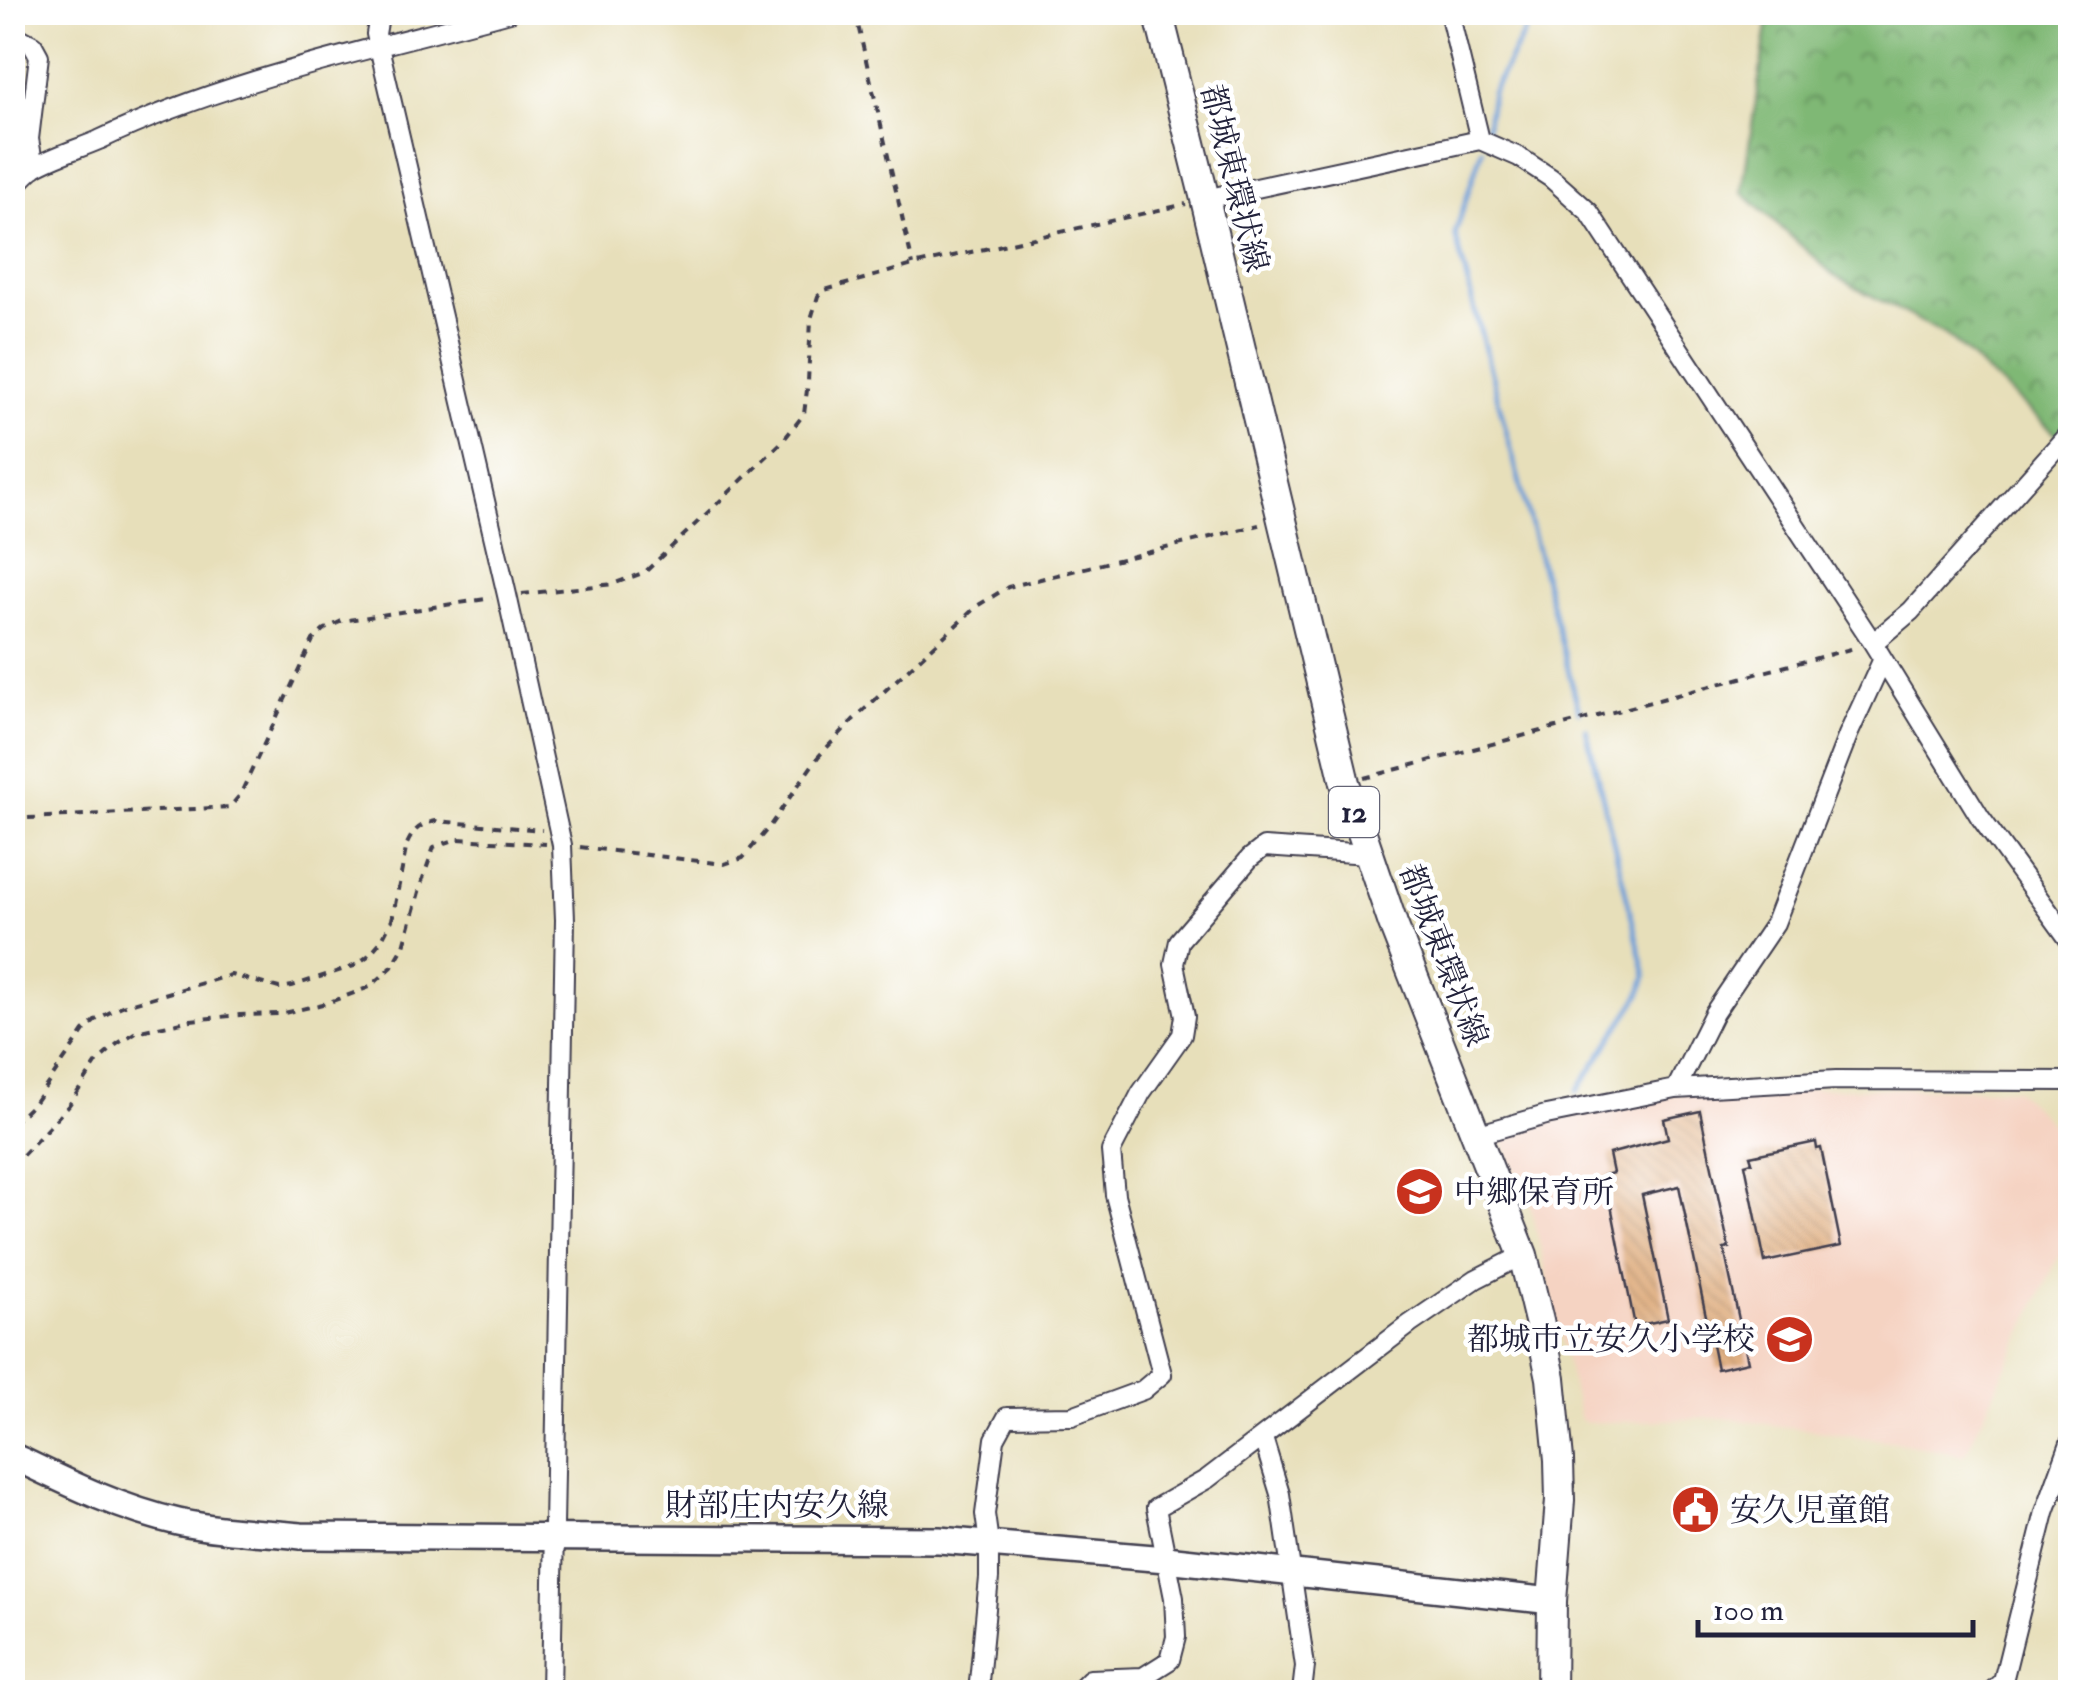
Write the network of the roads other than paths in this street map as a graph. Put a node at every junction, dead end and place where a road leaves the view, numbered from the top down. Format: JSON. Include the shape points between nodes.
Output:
{"nodes":[{"id":1,"x":384,"y":12,"type":"edge"},
{"id":2,"x":510,"y":12,"type":"edge"},
{"id":3,"x":1158,"y":12,"type":"edge"},
{"id":4,"x":1450,"y":12,"type":"edge"},
{"id":5,"x":12,"y":34,"type":"edge"},
{"id":6,"x":381,"y":48,"type":"junction"},
{"id":7,"x":1480,"y":140,"type":"junction"},
{"id":8,"x":34,"y":168,"type":"junction"},
{"id":9,"x":12,"y":188,"type":"edge"},
{"id":10,"x":1205,"y":199,"type":"junction"},
{"id":11,"x":2070,"y":432,"type":"edge"},
{"id":12,"x":1872,"y":643,"type":"junction"},
{"id":13,"x":1882,"y":661,"type":"junction"},
{"id":14,"x":1368,"y":854,"type":"junction"},
{"id":15,"x":2070,"y":941,"type":"edge"},
{"id":16,"x":2070,"y":1081,"type":"edge"},
{"id":17,"x":1676,"y":1089,"type":"junction"},
{"id":18,"x":1476,"y":1135,"type":"junction"},
{"id":19,"x":1524,"y":1255,"type":"junction"},
{"id":20,"x":1263,"y":1438,"type":"junction"},
{"id":21,"x":2070,"y":1443,"type":"edge"},
{"id":22,"x":12,"y":1456,"type":"edge"},
{"id":23,"x":553,"y":1536,"type":"junction"},
{"id":24,"x":989,"y":1542,"type":"junction"},
{"id":25,"x":1166,"y":1559,"type":"junction"},
{"id":26,"x":1291,"y":1573,"type":"junction"},
{"id":27,"x":1552,"y":1601,"type":"junction"},
{"id":28,"x":551,"y":1692,"type":"edge"},
{"id":29,"x":978,"y":1692,"type":"edge"},
{"id":30,"x":1078,"y":1692,"type":"edge"},
{"id":31,"x":1302,"y":1692,"type":"edge"},
{"id":32,"x":1551,"y":1692,"type":"edge"},
{"id":33,"x":1991,"y":1692,"type":"edge"}],
"edges":[{"from":1,"to":6,"type":"street","via":[[376,34]]},
{"from":2,"to":6,"type":"street"},
{"from":3,"to":10,"type":"main road","name":"都城東環状線","number":"12"},
{"from":4,"to":7,"type":"street"},
{"from":5,"to":8,"type":"street","via":[[34,45],[38,56],[29,139]]},
{"from":6,"to":8,"type":"street","via":[[169,109]]},
{"from":6,"to":23,"type":"street","via":[[560,838],[565,920]]},
{"from":7,"to":10,"type":"street"},
{"from":7,"to":12,"type":"street","via":[[1551,178],[1588,212]]},
{"from":8,"to":9,"type":"street"},
{"from":10,"to":14,"type":"main road","name":"都城東環状線","number":"12","via":[[1345,783]]},
{"from":11,"to":12,"type":"street","via":[[1911,612]]},
{"from":12,"to":13,"type":"street"},
{"from":13,"to":15,"type":"street","via":[[1980,817]]},
{"from":13,"to":17,"type":"street","via":[[1776,923],[1714,1013]]},
{"from":14,"to":18,"type":"main road","name":"都城東環状線","number":"12"},
{"from":14,"to":24,"type":"street","via":[[1264,846],[1179,942],[1174,964],[1182,1035],[1111,1151],[1115,1195],[1162,1374],[1143,1390],[1072,1416],[1006,1417],[994,1439]]},
{"from":16,"to":17,"type":"street","via":[[1836,1080]]},
{"from":17,"to":18,"type":"street"},
{"from":18,"to":19,"type":"main road","name":"都城東環状線","number":"12"},
{"from":19,"to":20,"type":"street","via":[[1410,1324]]},
{"from":19,"to":27,"type":"main road","name":"都城東環状線","number":"12","via":[[1551,1378],[1560,1460]]},
{"from":20,"to":25,"type":"street","via":[[1156,1508]]},
{"from":20,"to":26,"type":"street","via":[[1280,1494]]},
{"from":21,"to":33,"type":"street","via":[[2045,1512],[2003,1681]]},
{"from":22,"to":23,"type":"main road","name":"財部庄内安久線","via":[[131,1508],[226,1530]]},
{"from":23,"to":24,"type":"main road","name":"財部庄内安久線"},
{"from":23,"to":28,"type":"street"},
{"from":24,"to":25,"type":"main road","name":"財部庄内安久線"},
{"from":24,"to":29,"type":"street"},
{"from":25,"to":26,"type":"main road","name":"財部庄内安久線"},
{"from":25,"to":30,"type":"street","via":[[1176,1637],[1170,1660],[1143,1677],[1090,1679]]},
{"from":26,"to":27,"type":"main road","name":"財部庄内安久線"},
{"from":26,"to":31,"type":"street","via":[[1305,1666]]},
{"from":27,"to":32,"type":"main road","name":"都城東環状線","number":"12"}]}
